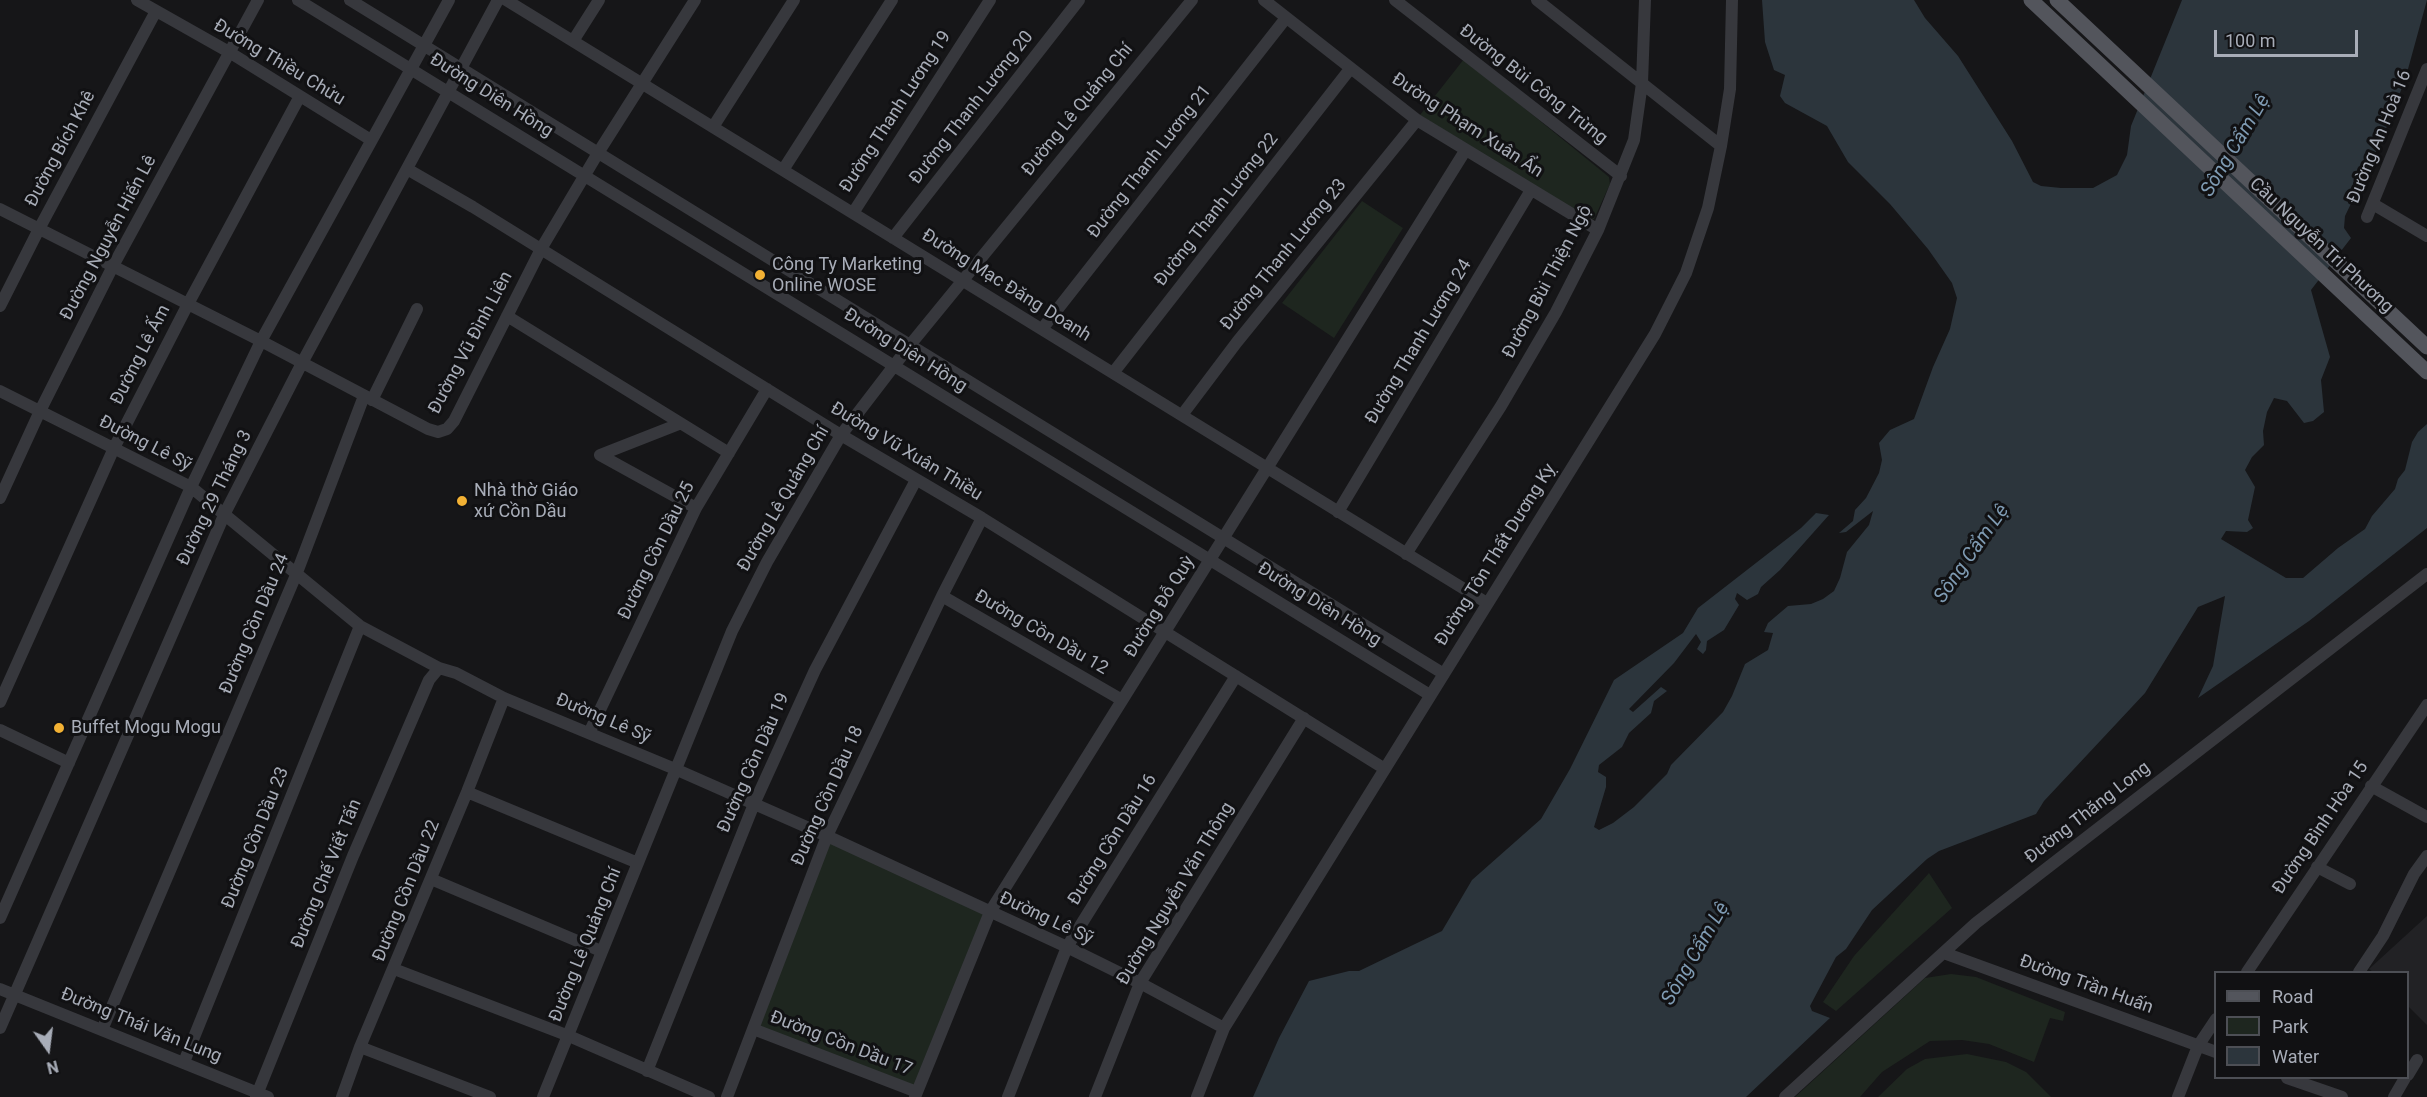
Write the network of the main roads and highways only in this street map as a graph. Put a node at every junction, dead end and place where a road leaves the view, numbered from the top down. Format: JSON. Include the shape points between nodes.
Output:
{"nodes":[{"id":1,"x":2031,"y":0,"type":"edge"},
{"id":2,"x":2057,"y":0,"type":"edge"},
{"id":3,"x":2427,"y":346,"type":"edge"},
{"id":4,"x":2427,"y":372,"type":"edge"}],
"edges":[{"from":1,"to":4,"type":"main road","name":"Cầu Nguyễn Tri Phương"},
{"from":2,"to":3,"type":"main road","name":"Cầu Nguyễn Tri Phương"}]}
